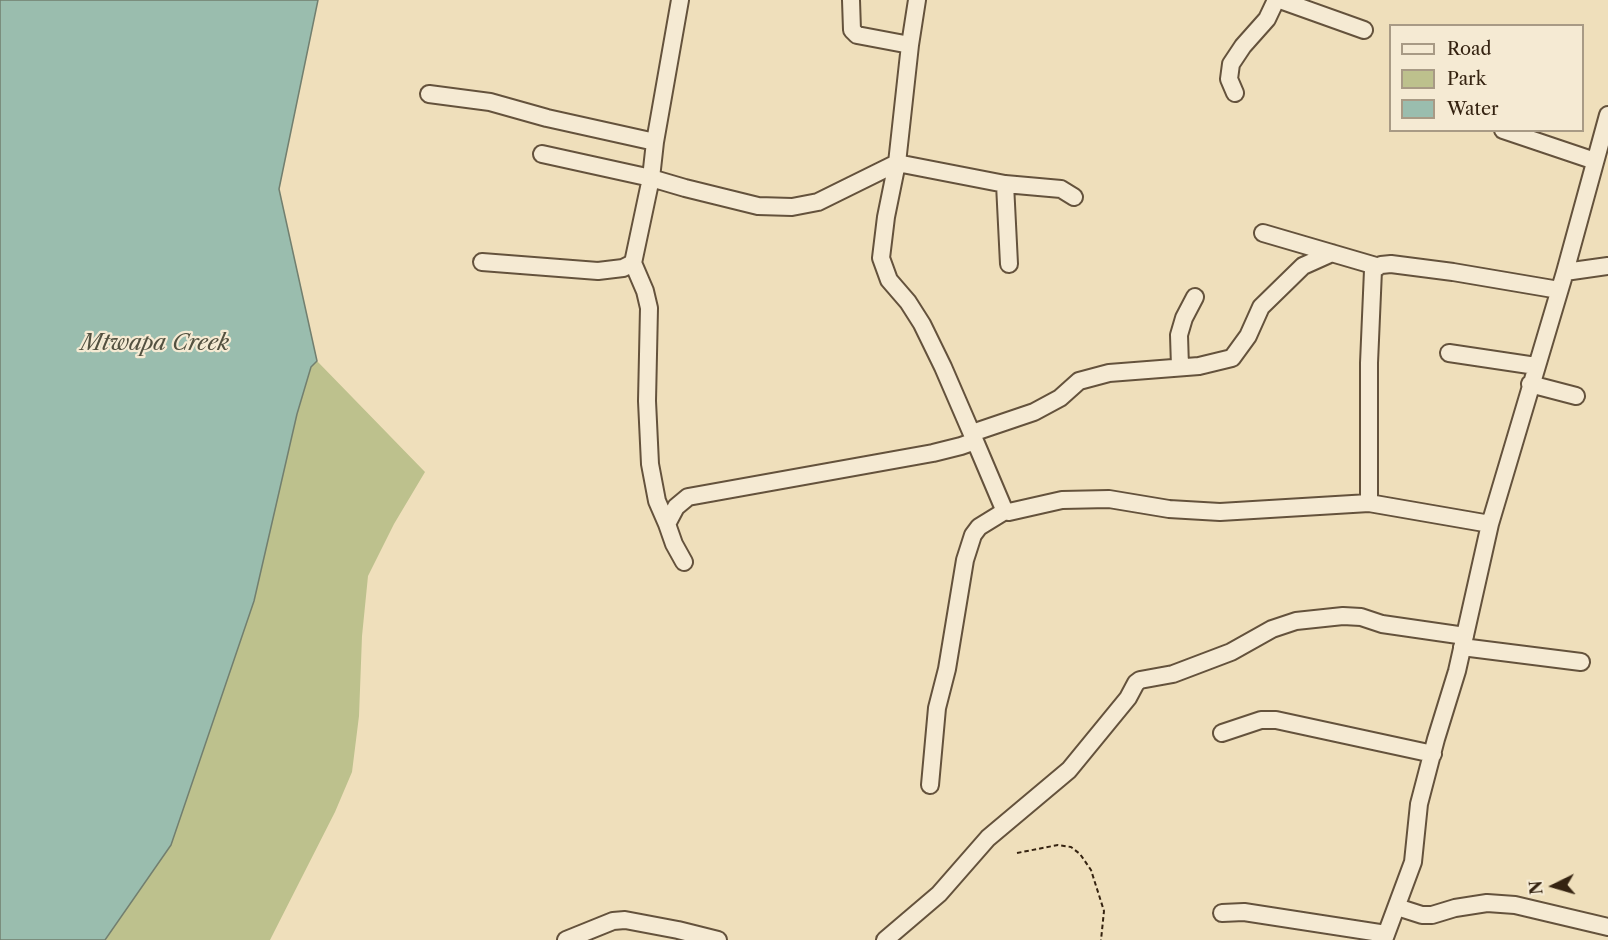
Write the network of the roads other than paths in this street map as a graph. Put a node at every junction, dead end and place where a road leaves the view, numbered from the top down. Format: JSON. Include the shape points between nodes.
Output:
{"nodes":[{"id":1,"x":680,"y":0,"type":"edge"},
{"id":2,"x":851,"y":0,"type":"edge"},
{"id":3,"x":917,"y":0,"type":"edge"},
{"id":4,"x":1278,"y":0,"type":"edge"},
{"id":5,"x":1364,"y":30,"type":"dead end"},
{"id":6,"x":910,"y":45,"type":"junction"},
{"id":7,"x":1234,"y":93,"type":"dead end"},
{"id":8,"x":429,"y":94,"type":"dead end"},
{"id":9,"x":1608,"y":115,"type":"edge"},
{"id":10,"x":1509,"y":132,"type":"edge"},
{"id":11,"x":655,"y":142,"type":"junction"},
{"id":12,"x":542,"y":154,"type":"dead end"},
{"id":13,"x":1595,"y":161,"type":"junction"},
{"id":14,"x":897,"y":164,"type":"junction"},
{"id":15,"x":651,"y":178,"type":"junction"},
{"id":16,"x":1005,"y":184,"type":"junction"},
{"id":17,"x":1074,"y":198,"type":"dead end"},
{"id":18,"x":1263,"y":233,"type":"dead end"},
{"id":19,"x":1332,"y":253,"type":"junction"},
{"id":20,"x":482,"y":262,"type":"dead end"},
{"id":21,"x":633,"y":263,"type":"junction"},
{"id":22,"x":1009,"y":264,"type":"dead end"},
{"id":23,"x":1608,"y":266,"type":"edge"},
{"id":24,"x":1376,"y":267,"type":"junction"},
{"id":25,"x":1564,"y":272,"type":"junction"},
{"id":26,"x":1559,"y":290,"type":"junction"},
{"id":27,"x":1195,"y":297,"type":"dead end"},
{"id":28,"x":1449,"y":353,"type":"dead end"},
{"id":29,"x":1536,"y":366,"type":"junction"},
{"id":30,"x":1180,"y":367,"type":"junction"},
{"id":31,"x":1530,"y":384,"type":"junction"},
{"id":32,"x":1576,"y":396,"type":"dead end"},
{"id":33,"x":974,"y":437,"type":"junction"},
{"id":34,"x":1369,"y":503,"type":"junction"},
{"id":35,"x":1005,"y":511,"type":"junction"},
{"id":36,"x":667,"y":524,"type":"junction"},
{"id":37,"x":1490,"y":524,"type":"junction"},
{"id":38,"x":684,"y":562,"type":"dead end"},
{"id":39,"x":1464,"y":641,"type":"junction"},
{"id":40,"x":1581,"y":662,"type":"dead end"},
{"id":41,"x":1222,"y":733,"type":"dead end"},
{"id":42,"x":1433,"y":754,"type":"junction"},
{"id":43,"x":930,"y":785,"type":"dead end"},
{"id":44,"x":1397,"y":907,"type":"junction"},
{"id":45,"x":1222,"y":913,"type":"dead end"},
{"id":46,"x":1608,"y":927,"type":"edge"},
{"id":47,"x":1385,"y":937,"type":"edge"},
{"id":48,"x":566,"y":940,"type":"edge"},
{"id":49,"x":718,"y":940,"type":"edge"},
{"id":50,"x":885,"y":940,"type":"edge"}],
"edges":[{"from":1,"to":11,"type":"street"},
{"from":2,"to":6,"type":"street","via":[[852,30],[857,35]]},
{"from":3,"to":6,"type":"street"},
{"from":4,"to":5,"type":"street"},
{"from":4,"to":7,"type":"street","via":[[1231,64],[1229,79]]},
{"from":6,"to":14,"type":"street"},
{"from":8,"to":11,"type":"street","via":[[490,102]]},
{"from":9,"to":13,"type":"street"},
{"from":10,"to":13,"type":"street"},
{"from":11,"to":15,"type":"street"},
{"from":12,"to":15,"type":"street"},
{"from":13,"to":25,"type":"street"},
{"from":14,"to":15,"type":"street","via":[[818,202],[792,207],[758,206]]},
{"from":14,"to":16,"type":"street"},
{"from":14,"to":33,"type":"street","via":[[881,248],[885,270],[922,324]]},
{"from":15,"to":21,"type":"street"},
{"from":16,"to":17,"type":"street","via":[[1061,189]]},
{"from":16,"to":22,"type":"street"},
{"from":18,"to":19,"type":"street"},
{"from":19,"to":24,"type":"street"},
{"from":19,"to":30,"type":"street","via":[[1303,266],[1261,307],[1248,336],[1232,358]]},
{"from":20,"to":21,"type":"street","via":[[598,271]]},
{"from":21,"to":36,"type":"street","via":[[650,308],[650,464],[657,501]]},
{"from":23,"to":25,"type":"street"},
{"from":24,"to":26,"type":"street","via":[[1391,264]]},
{"from":24,"to":34,"type":"street","via":[[1368,363]]},
{"from":25,"to":26,"type":"street"},
{"from":26,"to":29,"type":"street"},
{"from":27,"to":30,"type":"street","via":[[1179,335]]},
{"from":28,"to":29,"type":"street"},
{"from":29,"to":31,"type":"street"},
{"from":30,"to":33,"type":"street","via":[[1109,373],[1079,381],[1060,398],[1034,412]]},
{"from":31,"to":32,"type":"street"},
{"from":31,"to":37,"type":"street"},
{"from":33,"to":35,"type":"street"},
{"from":33,"to":36,"type":"street","via":[[962,446],[933,453],[688,497],[675,507]]},
{"from":34,"to":35,"type":"street","via":[[1220,512],[1109,499],[1062,500]]},
{"from":34,"to":37,"type":"street"},
{"from":35,"to":43,"type":"street","via":[[973,536],[965,560],[937,708]]},
{"from":36,"to":38,"type":"street"},
{"from":37,"to":39,"type":"street"},
{"from":39,"to":40,"type":"street"},
{"from":39,"to":42,"type":"street"},
{"from":39,"to":50,"type":"street","via":[[1361,617],[1296,621],[1272,629],[1231,652],[1173,674],[1136,682],[1128,698],[1070,770],[988,838],[939,894]]},
{"from":41,"to":42,"type":"street","via":[[1261,720],[1276,720]]},
{"from":42,"to":44,"type":"street","via":[[1419,804],[1413,862]]},
{"from":44,"to":46,"type":"street","via":[[1432,915],[1487,903],[1515,905]]},
{"from":44,"to":47,"type":"street"},
{"from":45,"to":47,"type":"street","via":[[1244,912]]},
{"from":48,"to":49,"type":"street","via":[[625,920]]}]}
